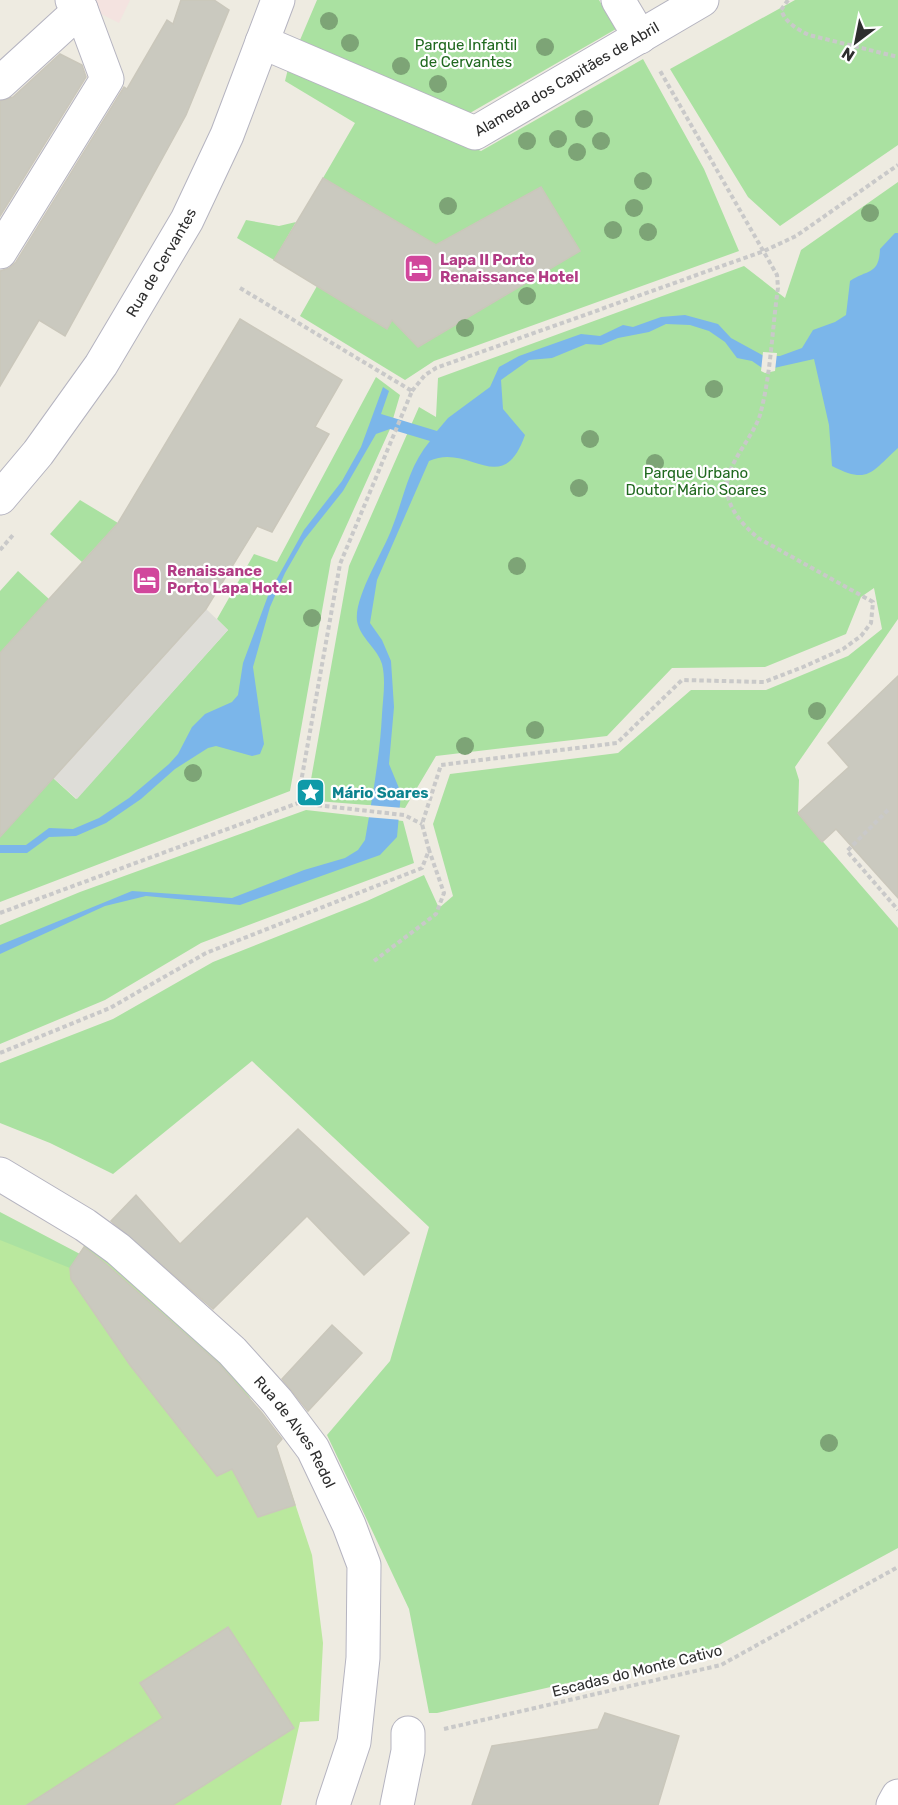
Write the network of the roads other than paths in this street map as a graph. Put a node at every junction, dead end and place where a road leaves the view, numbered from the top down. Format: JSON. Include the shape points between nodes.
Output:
{"nodes":[{"id":1,"x":278,"y":0,"type":"edge"},
{"id":2,"x":618,"y":0,"type":"edge"},
{"id":3,"x":702,"y":0,"type":"edge"},
{"id":4,"x":76,"y":5,"type":"edge"},
{"id":5,"x":640,"y":37,"type":"junction"},
{"id":6,"x":262,"y":42,"type":"junction"},
{"id":7,"x":0,"y":83,"type":"edge"},
{"id":8,"x":0,"y":252,"type":"edge"},
{"id":9,"x":0,"y":498,"type":"edge"},
{"id":10,"x":0,"y":1174,"type":"edge"},
{"id":11,"x":421,"y":1733,"type":"road end"},
{"id":12,"x":898,"y":1796,"type":"edge"},
{"id":13,"x":333,"y":1805,"type":"edge"},
{"id":14,"x":397,"y":1805,"type":"edge"},
{"id":15,"x":893,"y":1805,"type":"edge"}],
"edges":[{"from":1,"to":6,"type":"street","name":"Rua de Cervantes"},
{"from":2,"to":5,"type":"street"},
{"from":3,"to":5,"type":"street","name":"Alameda dos Capitães de Abril"},
{"from":4,"to":7,"type":"street"},
{"from":4,"to":8,"type":"street","via":[[107,79]]},
{"from":5,"to":6,"type":"street","name":"Alameda dos Capitães de Abril","via":[[475,133]]},
{"from":6,"to":9,"type":"street","name":"Rua de Cervantes","via":[[227,135],[188,220],[101,365],[38,453]]},
{"from":10,"to":13,"type":"street","name":"Rua de Alves Redol","via":[[86,1225],[118,1250],[232,1351],[313,1449],[364,1565],[363,1658],[354,1742]]},
{"from":11,"to":14,"type":"street","via":[[408,1751]]},
{"from":12,"to":15,"type":"street"}]}
